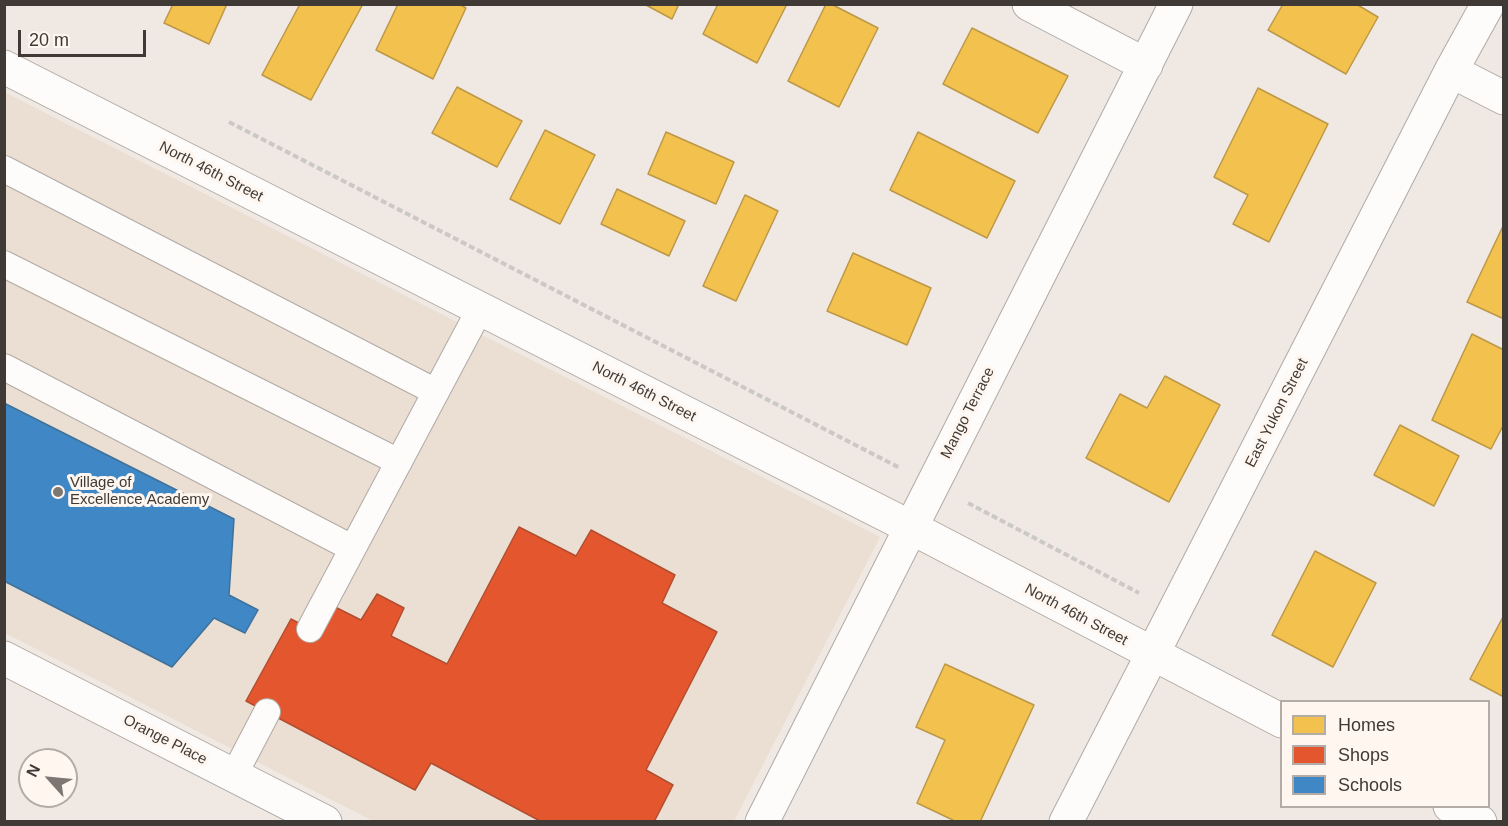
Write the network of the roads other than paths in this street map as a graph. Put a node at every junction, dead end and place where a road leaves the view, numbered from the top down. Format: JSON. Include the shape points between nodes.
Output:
{"nodes":[{"id":1,"x":1029,"y":4,"type":"edge"},
{"id":2,"x":1176,"y":4,"type":"edge"},
{"id":3,"x":1488,"y":4,"type":"edge"},
{"id":4,"x":1146,"y":64,"type":"junction"},
{"id":5,"x":4,"y":67,"type":"edge"},
{"id":6,"x":1451,"y":71,"type":"junction"},
{"id":7,"x":1503,"y":98,"type":"edge"},
{"id":8,"x":4,"y":169,"type":"edge"},
{"id":9,"x":4,"y":264,"type":"edge"},
{"id":10,"x":480,"y":309,"type":"junction"},
{"id":11,"x":4,"y":367,"type":"edge"},
{"id":12,"x":436,"y":392,"type":"junction"},
{"id":13,"x":399,"y":462,"type":"junction"},
{"id":14,"x":912,"y":528,"type":"junction"},
{"id":15,"x":352,"y":548,"type":"junction"},
{"id":16,"x":310,"y":629,"type":"dead end"},
{"id":17,"x":1152,"y":655,"type":"junction"},
{"id":18,"x":4,"y":658,"type":"edge"},
{"id":19,"x":267,"y":712,"type":"dead end"},
{"id":20,"x":1280,"y":720,"type":"edge"},
{"id":21,"x":234,"y":775,"type":"junction"},
{"id":22,"x":1452,"y":808,"type":"edge"},
{"id":23,"x":325,"y":822,"type":"edge"},
{"id":24,"x":762,"y":822,"type":"edge"},
{"id":25,"x":1066,"y":822,"type":"edge"},
{"id":26,"x":1480,"y":822,"type":"edge"}],
"edges":[{"from":1,"to":4,"type":"street"},
{"from":2,"to":4,"type":"street","name":"Mango Terrace"},
{"from":3,"to":6,"type":"street","name":"East Yukon Street"},
{"from":4,"to":14,"type":"street","name":"Mango Terrace"},
{"from":5,"to":10,"type":"street","name":"North 46th Street"},
{"from":6,"to":7,"type":"street"},
{"from":6,"to":17,"type":"street","name":"East Yukon Street"},
{"from":8,"to":12,"type":"lane"},
{"from":9,"to":13,"type":"lane"},
{"from":10,"to":12,"type":"lane"},
{"from":10,"to":14,"type":"street","name":"North 46th Street"},
{"from":11,"to":15,"type":"lane"},
{"from":12,"to":13,"type":"lane"},
{"from":13,"to":15,"type":"lane"},
{"from":14,"to":17,"type":"street","name":"North 46th Street"},
{"from":14,"to":24,"type":"street","name":"Mango Terrace"},
{"from":15,"to":16,"type":"lane"},
{"from":17,"to":20,"type":"street","name":"North 46th Street"},
{"from":17,"to":25,"type":"street","name":"East Yukon Street"},
{"from":18,"to":21,"type":"street","name":"Orange Place"},
{"from":19,"to":21,"type":"lane"},
{"from":21,"to":23,"type":"street","name":"Orange Place"},
{"from":22,"to":26,"type":"street"}]}
